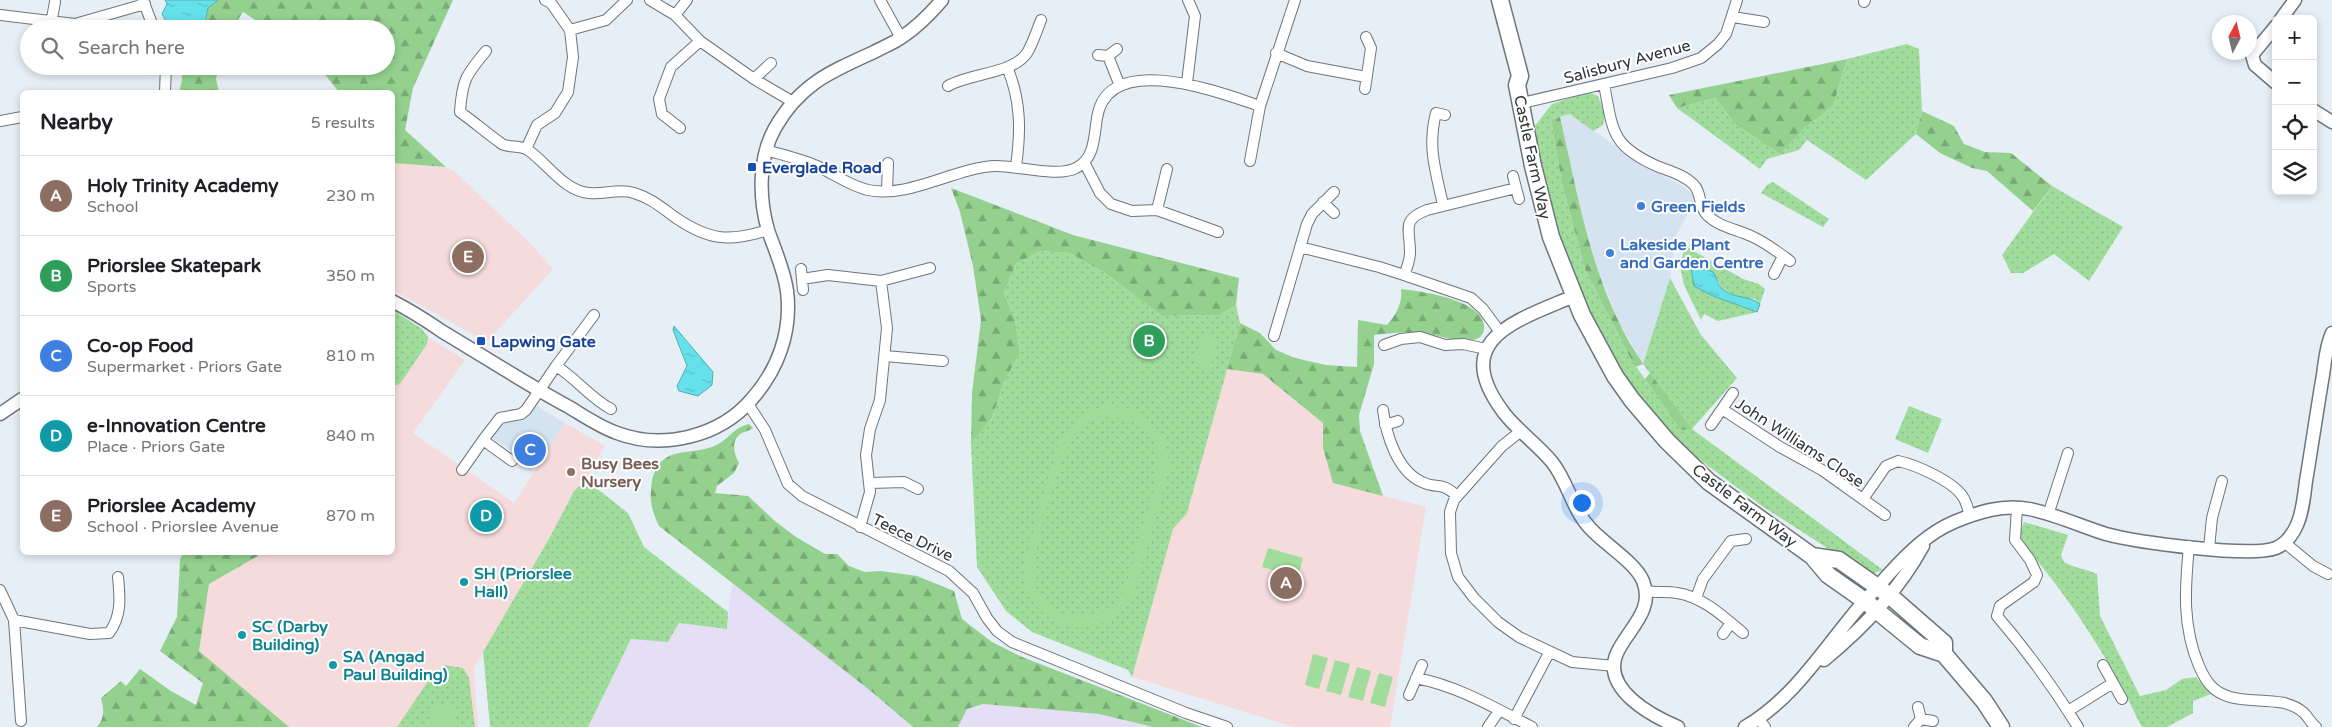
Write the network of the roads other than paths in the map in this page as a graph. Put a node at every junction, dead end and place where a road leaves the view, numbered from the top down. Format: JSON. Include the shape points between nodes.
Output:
{"nodes":[{"id":1,"x":545,"y":0,"type":"edge"},
{"id":2,"x":628,"y":0,"type":"edge"},
{"id":3,"x":650,"y":0,"type":"edge"},
{"id":4,"x":687,"y":0,"type":"edge"},
{"id":5,"x":880,"y":0,"type":"edge"},
{"id":6,"x":942,"y":0,"type":"edge"},
{"id":7,"x":1188,"y":0,"type":"edge"},
{"id":8,"x":1296,"y":0,"type":"edge"},
{"id":9,"x":1489,"y":0,"type":"edge"},
{"id":10,"x":1500,"y":0,"type":"edge"},
{"id":11,"x":1738,"y":0,"type":"edge"},
{"id":12,"x":2295,"y":0,"type":"edge"},
{"id":13,"x":55,"y":2,"type":"dead end"},
{"id":14,"x":144,"y":2,"type":"edge"},
{"id":15,"x":0,"y":15,"type":"edge"},
{"id":16,"x":675,"y":15,"type":"junction"},
{"id":17,"x":2284,"y":15,"type":"edge"},
{"id":18,"x":1733,"y":17,"type":"junction"},
{"id":19,"x":26,"y":20,"type":"edge"},
{"id":20,"x":52,"y":20,"type":"edge"},
{"id":21,"x":88,"y":20,"type":"edge"},
{"id":22,"x":151,"y":20,"type":"edge"},
{"id":23,"x":1041,"y":20,"type":"dead end"},
{"id":24,"x":1764,"y":22,"type":"dead end"},
{"id":25,"x":570,"y":30,"type":"junction"},
{"id":26,"x":2272,"y":31,"type":"edge"},
{"id":27,"x":1366,"y":37,"type":"dead end"},
{"id":28,"x":901,"y":38,"type":"junction"},
{"id":29,"x":700,"y":42,"type":"junction"},
{"id":30,"x":1117,"y":49,"type":"dead end"},
{"id":31,"x":486,"y":51,"type":"dead end"},
{"id":32,"x":1276,"y":53,"type":"junction"},
{"id":33,"x":771,"y":62,"type":"dead end"},
{"id":34,"x":1007,"y":67,"type":"junction"},
{"id":35,"x":166,"y":75,"type":"edge"},
{"id":36,"x":1366,"y":77,"type":"junction"},
{"id":37,"x":754,"y":79,"type":"junction"},
{"id":38,"x":2272,"y":80,"type":"edge"},
{"id":39,"x":1187,"y":83,"type":"junction"},
{"id":40,"x":1604,"y":84,"type":"junction"},
{"id":41,"x":1518,"y":85,"type":"junction"},
{"id":42,"x":948,"y":86,"type":"dead end"},
{"id":43,"x":1120,"y":86,"type":"junction"},
{"id":44,"x":1365,"y":89,"type":"dead end"},
{"id":45,"x":165,"y":90,"type":"edge"},
{"id":46,"x":793,"y":102,"type":"junction"},
{"id":47,"x":1522,"y":103,"type":"junction"},
{"id":48,"x":1260,"y":106,"type":"junction"},
{"id":49,"x":1426,"y":110,"type":"dead end"},
{"id":50,"x":2317,"y":113,"type":"edge"},
{"id":51,"x":20,"y":117,"type":"edge"},
{"id":52,"x":0,"y":121,"type":"edge"},
{"id":53,"x":2332,"y":122,"type":"edge"},
{"id":54,"x":680,"y":128,"type":"dead end"},
{"id":55,"x":526,"y":149,"type":"junction"},
{"id":56,"x":766,"y":150,"type":"junction"},
{"id":57,"x":888,"y":162,"type":"dead end"},
{"id":58,"x":1084,"y":162,"type":"junction"},
{"id":59,"x":1250,"y":162,"type":"dead end"},
{"id":60,"x":1016,"y":166,"type":"junction"},
{"id":61,"x":1167,"y":169,"type":"dead end"},
{"id":62,"x":1513,"y":176,"type":"dead end"},
{"id":63,"x":1516,"y":188,"type":"junction"},
{"id":64,"x":887,"y":191,"type":"junction"},
{"id":65,"x":1334,"y":192,"type":"dead end"},
{"id":66,"x":1519,"y":199,"type":"dead end"},
{"id":67,"x":1323,"y":202,"type":"junction"},
{"id":68,"x":1443,"y":205,"type":"junction"},
{"id":69,"x":1157,"y":210,"type":"junction"},
{"id":70,"x":1334,"y":212,"type":"dead end"},
{"id":71,"x":768,"y":230,"type":"junction"},
{"id":72,"x":1212,"y":234,"type":"dead end"},
{"id":73,"x":1300,"y":247,"type":"junction"},
{"id":74,"x":930,"y":268,"type":"dead end"},
{"id":75,"x":1774,"y":274,"type":"dead end"},
{"id":76,"x":1404,"y":275,"type":"junction"},
{"id":77,"x":802,"y":279,"type":"dead end"},
{"id":78,"x":881,"y":281,"type":"junction"},
{"id":79,"x":1574,"y":296,"type":"junction"},
{"id":80,"x":395,"y":303,"type":"edge"},
{"id":81,"x":594,"y":315,"type":"dead end"},
{"id":82,"x":1500,"y":332,"type":"junction"},
{"id":83,"x":2332,"y":333,"type":"edge"},
{"id":84,"x":1274,"y":336,"type":"dead end"},
{"id":85,"x":1384,"y":345,"type":"dead end"},
{"id":86,"x":1486,"y":349,"type":"junction"},
{"id":87,"x":885,"y":356,"type":"junction"},
{"id":88,"x":943,"y":361,"type":"dead end"},
{"id":89,"x":556,"y":366,"type":"junction"},
{"id":90,"x":539,"y":390,"type":"junction"},
{"id":91,"x":1734,"y":393,"type":"dead end"},
{"id":92,"x":20,"y":400,"type":"edge"},
{"id":93,"x":748,"y":404,"type":"junction"},
{"id":94,"x":611,"y":409,"type":"dead end"},
{"id":95,"x":1722,"y":409,"type":"junction"},
{"id":96,"x":1383,"y":410,"type":"dead end"},
{"id":97,"x":0,"y":414,"type":"edge"},
{"id":98,"x":1398,"y":421,"type":"dead end"},
{"id":99,"x":1385,"y":425,"type":"junction"},
{"id":100,"x":1711,"y":425,"type":"dead end"},
{"id":101,"x":1521,"y":431,"type":"junction"},
{"id":102,"x":483,"y":440,"type":"junction"},
{"id":103,"x":2068,"y":453,"type":"dead end"},
{"id":104,"x":512,"y":461,"type":"dead end"},
{"id":105,"x":462,"y":470,"type":"dead end"},
{"id":106,"x":2222,"y":481,"type":"dead end"},
{"id":107,"x":870,"y":483,"type":"junction"},
{"id":108,"x":918,"y":489,"type":"dead end"},
{"id":109,"x":1457,"y":496,"type":"junction"},
{"id":110,"x":1863,"y":499,"type":"junction"},
{"id":111,"x":2017,"y":508,"type":"junction"},
{"id":112,"x":1885,"y":515,"type":"dead end"},
{"id":113,"x":2048,"y":515,"type":"junction"},
{"id":114,"x":1970,"y":516,"type":"junction"},
{"id":115,"x":860,"y":527,"type":"junction"},
{"id":116,"x":1746,"y":539,"type":"dead end"},
{"id":117,"x":2284,"y":542,"type":"junction"},
{"id":118,"x":2189,"y":546,"type":"junction"},
{"id":119,"x":2209,"y":548,"type":"junction"},
{"id":120,"x":2328,"y":574,"type":"dead end"},
{"id":121,"x":118,"y":577,"type":"dead end"},
{"id":122,"x":0,"y":590,"type":"edge"},
{"id":123,"x":1646,"y":590,"type":"junction"},
{"id":124,"x":1696,"y":598,"type":"junction"},
{"id":125,"x":1877,"y":598,"type":"junction"},
{"id":126,"x":14,"y":620,"type":"junction"},
{"id":127,"x":1731,"y":623,"type":"junction"},
{"id":128,"x":1743,"y":633,"type":"dead end"},
{"id":129,"x":1723,"y":634,"type":"dead end"},
{"id":130,"x":1549,"y":652,"type":"junction"},
{"id":131,"x":1422,"y":665,"type":"dead end"},
{"id":132,"x":2103,"y":665,"type":"dead end"},
{"id":133,"x":1615,"y":666,"type":"junction"},
{"id":134,"x":1416,"y":678,"type":"junction"},
{"id":135,"x":2113,"y":683,"type":"junction"},
{"id":136,"x":1409,"y":695,"type":"dead end"},
{"id":137,"x":2122,"y":699,"type":"dead end"},
{"id":138,"x":1918,"y":707,"type":"dead end"},
{"id":139,"x":1499,"y":711,"type":"junction"},
{"id":140,"x":2068,"y":711,"type":"junction"},
{"id":141,"x":1514,"y":719,"type":"junction"},
{"id":142,"x":21,"y":721,"type":"dead end"},
{"id":143,"x":1933,"y":721,"type":"dead end"},
{"id":144,"x":1762,"y":723,"type":"edge"},
{"id":145,"x":1917,"y":723,"type":"edge"},
{"id":146,"x":1227,"y":727,"type":"edge"},
{"id":147,"x":1488,"y":727,"type":"edge"},
{"id":148,"x":1532,"y":727,"type":"edge"},
{"id":149,"x":1678,"y":727,"type":"edge"},
{"id":150,"x":1745,"y":727,"type":"edge"},
{"id":151,"x":2001,"y":727,"type":"edge"},
{"id":152,"x":2078,"y":727,"type":"edge"},
{"id":153,"x":2316,"y":727,"type":"edge"}],
"edges":[{"from":1,"to":25,"type":"street","via":[[551,3]]},
{"from":2,"to":25,"type":"street","via":[[606,20]]},
{"from":3,"to":16,"type":"street"},
{"from":4,"to":16,"type":"street"},
{"from":5,"to":28,"type":"street"},
{"from":6,"to":28,"type":"street","via":[[928,17]]},
{"from":7,"to":39,"type":"street","via":[[1195,16]]},
{"from":8,"to":32,"type":"street"},
{"from":9,"to":41,"type":"main road","name":"Castle Farm Way","via":[[1510,79]]},
{"from":10,"to":41,"type":"main road","name":"Castle Farm Way","via":[[1520,76]]},
{"from":11,"to":18,"type":"street","name":"Salisbury Avenue"},
{"from":12,"to":17,"type":"street"},
{"from":13,"to":20,"type":"street"},
{"from":14,"to":21,"type":"street"},
{"from":14,"to":22,"type":"street"},
{"from":15,"to":19,"type":"street"},
{"from":16,"to":29,"type":"street"},
{"from":18,"to":24,"type":"street"},
{"from":18,"to":40,"type":"street","name":"Salisbury Avenue","via":[[1726,34],[1701,58]]},
{"from":23,"to":34,"type":"street","via":[[1026,54]]},
{"from":25,"to":55,"type":"street","via":[[573,57],[568,92],[555,113],[537,125]]},
{"from":26,"to":38,"type":"street","via":[[2252,55],[2252,61]]},
{"from":27,"to":36,"type":"street","via":[[1371,48]]},
{"from":28,"to":46,"type":"street","via":[[817,79]]},
{"from":29,"to":37,"type":"street"},
{"from":29,"to":54,"type":"street","via":[[671,66],[659,99],[662,114]]},
{"from":30,"to":43,"type":"street","via":[[1103,56]]},
{"from":31,"to":55,"type":"street","via":[[466,76],[461,88],[460,112],[504,145]]},
{"from":32,"to":36,"type":"street","via":[[1307,66]]},
{"from":32,"to":48,"type":"street"},
{"from":33,"to":37,"type":"street"},
{"from":34,"to":42,"type":"street","via":[[960,79]]},
{"from":34,"to":60,"type":"street","via":[[1019,106],[1021,136]]},
{"from":35,"to":45,"type":"street"},
{"from":36,"to":44,"type":"street"},
{"from":37,"to":46,"type":"street"},
{"from":39,"to":43,"type":"street","via":[[1162,80]]},
{"from":39,"to":48,"type":"street"},
{"from":40,"to":47,"type":"street","name":"Salisbury Avenue"},
{"from":40,"to":75,"type":"street","via":[[1612,128],[1621,144],[1644,160],[1694,184],[1707,215],[1731,230],[1750,235],[1787,258]]},
{"from":41,"to":47,"type":"main road","name":"Castle Farm Way"},
{"from":43,"to":58,"type":"street","via":[[1102,104],[1094,142]]},
{"from":46,"to":56,"type":"street","via":[[774,129]]},
{"from":47,"to":79,"type":"main road","name":"Castle Farm Way","via":[[1533,166],[1551,237]]},
{"from":48,"to":59,"type":"street"},
{"from":49,"to":68,"type":"street","via":[[1441,114],[1431,135],[1431,150]]},
{"from":50,"to":53,"type":"street"},
{"from":51,"to":52,"type":"street"},
{"from":55,"to":71,"type":"street","via":[[571,187],[588,194],[611,190],[633,192],[654,201],[706,235],[742,238]]},
{"from":56,"to":64,"type":"street","via":[[817,166],[869,190]]},
{"from":56,"to":71,"type":"street","via":[[762,201]]},
{"from":57,"to":64,"type":"street"},
{"from":58,"to":60,"type":"street","via":[[1076,169],[1065,171]]},
{"from":58,"to":69,"type":"street","via":[[1100,194],[1111,204],[1132,211]]},
{"from":60,"to":64,"type":"street","via":[[970,170],[917,186]]},
{"from":61,"to":69,"type":"street"},
{"from":62,"to":63,"type":"street"},
{"from":63,"to":66,"type":"street"},
{"from":63,"to":68,"type":"street"},
{"from":65,"to":67,"type":"street"},
{"from":67,"to":70,"type":"street"},
{"from":67,"to":73,"type":"street","via":[[1309,219]]},
{"from":68,"to":76,"type":"street","via":[[1414,215],[1408,224],[1410,251]]},
{"from":69,"to":72,"type":"street"},
{"from":71,"to":93,"type":"street","via":[[784,270],[788,325],[773,370]]},
{"from":73,"to":76,"type":"street"},
{"from":73,"to":84,"type":"street"},
{"from":74,"to":78,"type":"street"},
{"from":76,"to":82,"type":"street","via":[[1471,298]]},
{"from":77,"to":78,"type":"street","via":[[828,275]]},
{"from":78,"to":87,"type":"street","via":[[887,328]]},
{"from":79,"to":82,"type":"street","via":[[1525,317]]},
{"from":79,"to":125,"type":"main road","name":"Castle Farm Way","via":[[1615,376],[1667,441],[1708,482],[1817,557],[1828,575]]},
{"from":80,"to":90,"type":"street"},
{"from":81,"to":89,"type":"street"},
{"from":82,"to":86,"type":"street"},
{"from":83,"to":117,"type":"street","via":[[2298,525]]},
{"from":85,"to":86,"type":"street","via":[[1420,337],[1445,345],[1463,344]]},
{"from":86,"to":101,"type":"street","via":[[1482,362],[1487,384],[1504,414]]},
{"from":87,"to":88,"type":"street"},
{"from":87,"to":107,"type":"street","via":[[880,400],[870,429],[866,456]]},
{"from":89,"to":90,"type":"street"},
{"from":89,"to":94,"type":"street","via":[[572,376],[588,395]]},
{"from":90,"to":93,"type":"street","via":[[618,433],[646,440],[687,438],[705,432]]},
{"from":90,"to":102,"type":"street","via":[[521,414],[500,418]]},
{"from":91,"to":95,"type":"street","name":"John Williams Close"},
{"from":92,"to":97,"type":"street"},
{"from":93,"to":115,"type":"street","name":"Teece Drive","via":[[765,430],[788,484],[802,496]]},
{"from":95,"to":100,"type":"street","name":"John Williams Close"},
{"from":95,"to":110,"type":"street","name":"John Williams Close"},
{"from":96,"to":99,"type":"street"},
{"from":98,"to":99,"type":"street"},
{"from":99,"to":109,"type":"street","via":[[1402,463],[1412,476],[1423,483],[1446,486]]},
{"from":101,"to":109,"type":"street","via":[[1502,446]]},
{"from":101,"to":123,"type":"street","via":[[1554,466],[1589,527],[1634,570]]},
{"from":102,"to":104,"type":"street"},
{"from":102,"to":105,"type":"street"},
{"from":103,"to":113,"type":"street"},
{"from":106,"to":119,"type":"street","via":[[2212,518]]},
{"from":107,"to":108,"type":"street","via":[[904,482]]},
{"from":107,"to":115,"type":"street"},
{"from":109,"to":130,"type":"street","via":[[1450,512],[1450,525],[1451,553],[1458,577],[1498,622]]},
{"from":110,"to":112,"type":"street","name":"John Williams Close"},
{"from":110,"to":114,"type":"street","name":"John Williams Close","via":[[1886,466],[1898,461],[1923,469],[1953,488],[1964,498]]},
{"from":111,"to":113,"type":"street"},
{"from":111,"to":114,"type":"street","via":[[1989,510]]},
{"from":111,"to":140,"type":"street","via":[[2015,540],[2037,575],[2034,582],[2000,606],[1997,616]]},
{"from":113,"to":118,"type":"street","via":[[2108,534]]},
{"from":114,"to":125,"type":"street","via":[[1942,528],[1904,557]]},
{"from":115,"to":146,"type":"street","name":"Teece Drive","via":[[949,571],[973,593],[987,618],[1012,642]]},
{"from":116,"to":124,"type":"street","via":[[1731,541],[1702,580]]},
{"from":117,"to":119,"type":"street","via":[[2277,548],[2257,551]]},
{"from":117,"to":120,"type":"street"},
{"from":118,"to":119,"type":"street"},
{"from":118,"to":153,"type":"street","via":[[2185,618],[2193,651],[2211,688],[2232,698],[2291,705],[2303,712]]},
{"from":121,"to":126,"type":"street","via":[[117,623],[109,633],[90,634]]},
{"from":122,"to":126,"type":"street"},
{"from":123,"to":124,"type":"street","via":[[1676,592]]},
{"from":123,"to":133,"type":"street","via":[[1642,613],[1616,655]]},
{"from":124,"to":127,"type":"street"},
{"from":125,"to":144,"type":"street"},
{"from":125,"to":151,"type":"main road","name":"Castle Farm Way","via":[[1944,643],[1941,653],[1984,701]]},
{"from":126,"to":142,"type":"street"},
{"from":127,"to":128,"type":"street"},
{"from":127,"to":129,"type":"street"},
{"from":130,"to":133,"type":"street","via":[[1572,662]]},
{"from":130,"to":141,"type":"street"},
{"from":131,"to":134,"type":"street"},
{"from":132,"to":135,"type":"street"},
{"from":133,"to":149,"type":"street","via":[[1624,693],[1657,717]]},
{"from":134,"to":136,"type":"street"},
{"from":134,"to":139,"type":"street","via":[[1457,690]]},
{"from":135,"to":137,"type":"street"},
{"from":135,"to":140,"type":"street"},
{"from":138,"to":145,"type":"street"},
{"from":139,"to":141,"type":"street"},
{"from":139,"to":147,"type":"street"},
{"from":140,"to":152,"type":"street"},
{"from":141,"to":148,"type":"street"},
{"from":143,"to":145,"type":"street"},
{"from":144,"to":150,"type":"street"}]}
